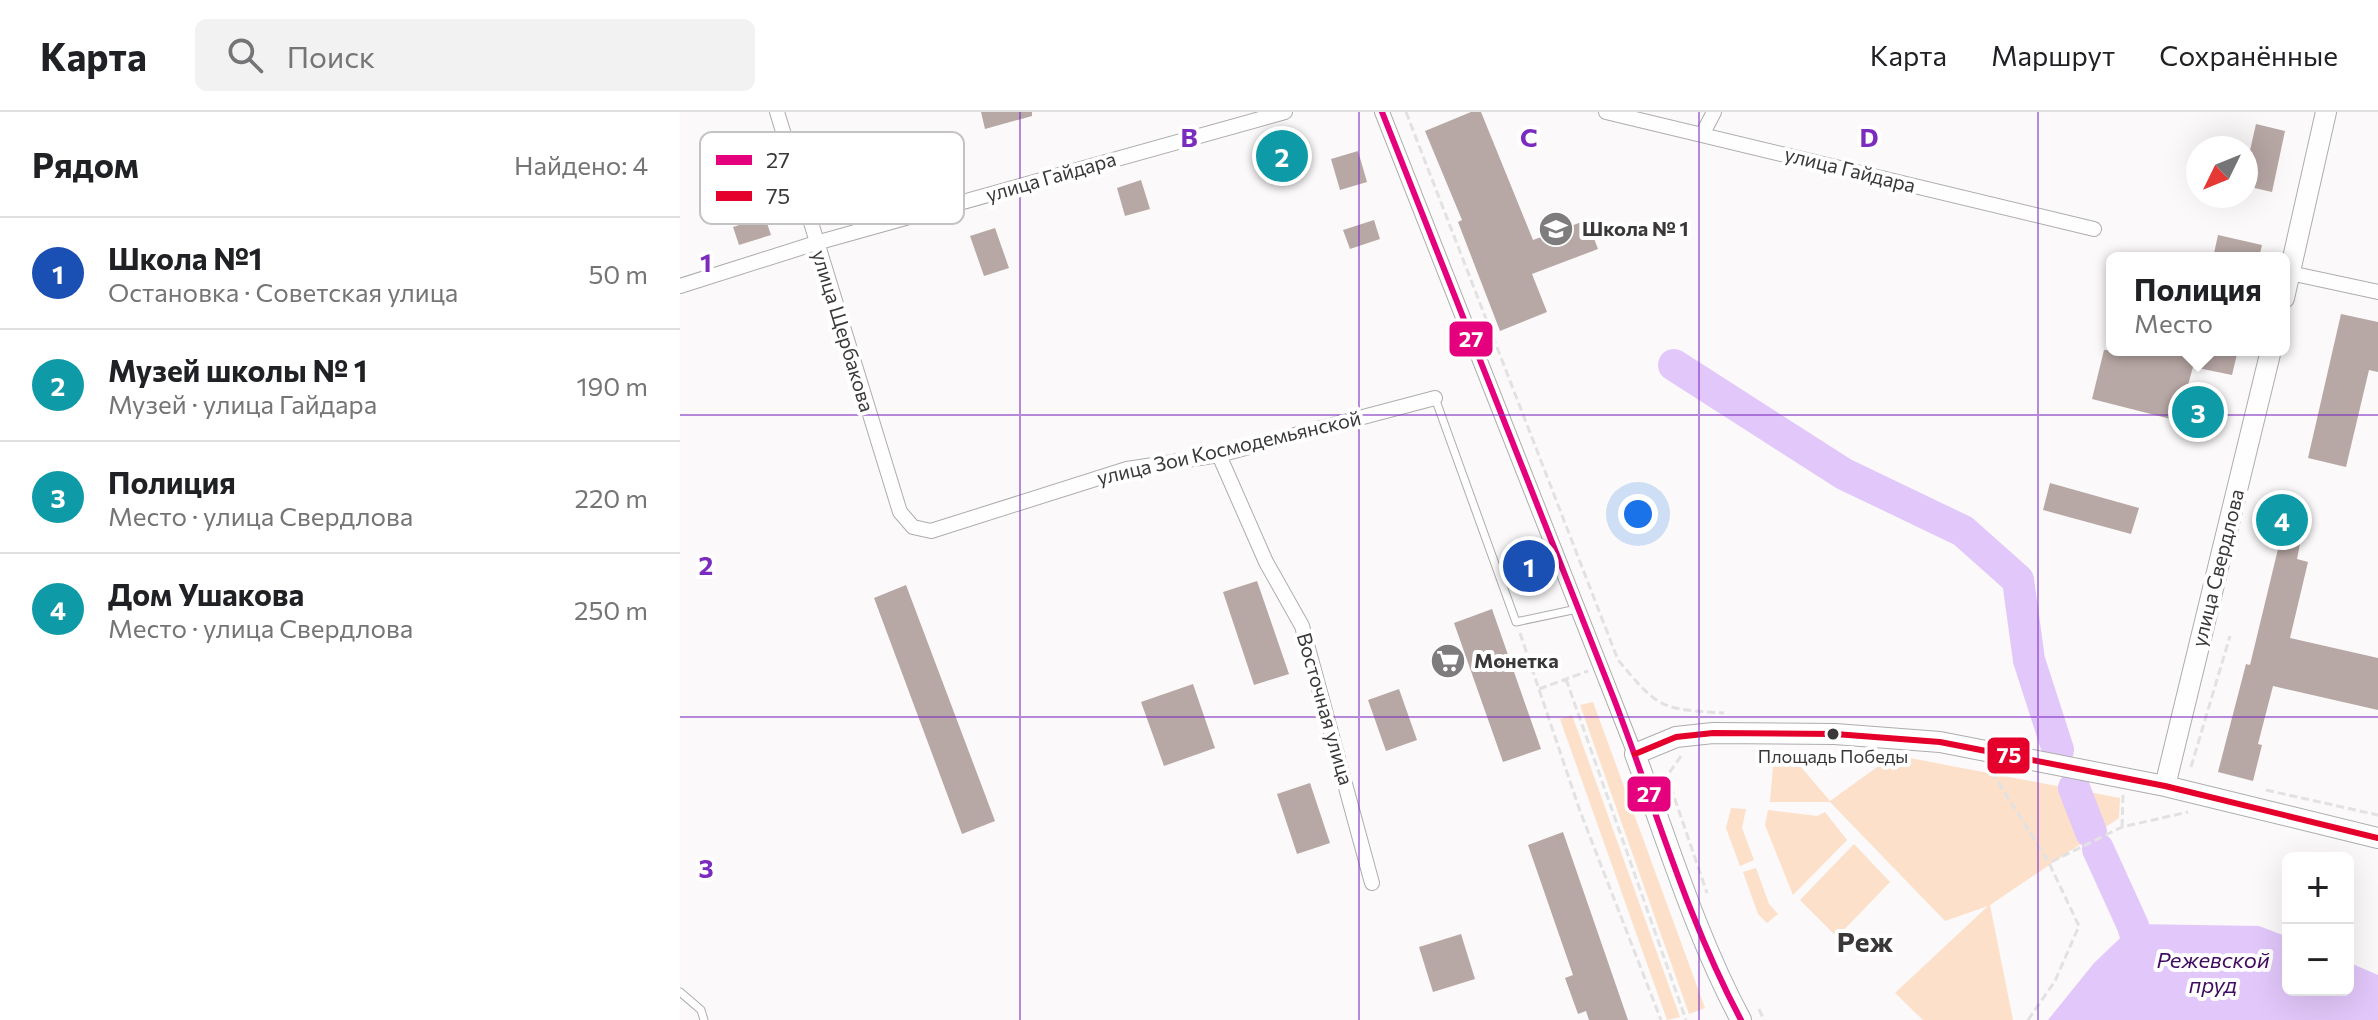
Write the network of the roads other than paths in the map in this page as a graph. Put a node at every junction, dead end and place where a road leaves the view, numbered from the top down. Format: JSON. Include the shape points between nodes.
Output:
{"nodes":[{"id":1,"x":777,"y":112,"type":"edge"},
{"id":2,"x":1285,"y":112,"type":"edge"},
{"id":3,"x":1382,"y":112,"type":"edge"},
{"id":4,"x":1606,"y":112,"type":"edge"},
{"id":5,"x":1714,"y":112,"type":"edge"},
{"id":6,"x":2326,"y":112,"type":"edge"},
{"id":7,"x":783,"y":132,"type":"edge"},
{"id":8,"x":1703,"y":133,"type":"junction"},
{"id":9,"x":964,"y":202,"type":"edge"},
{"id":10,"x":810,"y":224,"type":"edge"},
{"id":11,"x":884,"y":224,"type":"edge"},
{"id":12,"x":2094,"y":229,"type":"dead end"},
{"id":13,"x":816,"y":243,"type":"junction"},
{"id":14,"x":2290,"y":273,"type":"joint"},
{"id":15,"x":680,"y":286,"type":"edge"},
{"id":16,"x":2378,"y":292,"type":"edge"},
{"id":17,"x":2270,"y":356,"type":"edge"},
{"id":18,"x":1435,"y":398,"type":"joint"},
{"id":19,"x":1219,"y":455,"type":"junction"},
{"id":20,"x":931,"y":531,"type":"joint"},
{"id":21,"x":1577,"y":609,"type":"junction"},
{"id":22,"x":1635,"y":754,"type":"junction"},
{"id":23,"x":2165,"y":786,"type":"junction"},
{"id":24,"x":2378,"y":838,"type":"edge"},
{"id":25,"x":1372,"y":883,"type":"dead end"},
{"id":26,"x":680,"y":992,"type":"edge"},
{"id":27,"x":1749,"y":1013,"type":"edge"},
{"id":28,"x":704,"y":1020,"type":"edge"}],
"edges":[{"from":1,"to":7,"type":"street","name":"улица Щербакова"},
{"from":2,"to":9,"type":"street","name":"улица Гайдара"},
{"from":3,"to":21,"type":"street"},
{"from":4,"to":8,"type":"street","name":"улица Гайдара"},
{"from":5,"to":8,"type":"street"},
{"from":6,"to":14,"type":"main road"},
{"from":8,"to":12,"type":"street","name":"улица Гайдара"},
{"from":10,"to":13,"type":"street","name":"улица Щербакова"},
{"from":11,"to":13,"type":"street","name":"улица Гайдара"},
{"from":13,"to":15,"type":"street","name":"улица Гайдара"},
{"from":13,"to":20,"type":"street","name":"улица Щербакова","via":[[900,512],[913,527]]},
{"from":14,"to":16,"type":"street"},
{"from":17,"to":23,"type":"main road","name":"улица Свердлова"},
{"from":18,"to":19,"type":"street","name":"улица Зои Космодемьянской"},
{"from":18,"to":21,"type":"lane","via":[[1516,622]]},
{"from":19,"to":20,"type":"street","name":"улица Зои Космодемьянской","via":[[1127,469]]},
{"from":19,"to":25,"type":"street","name":"Восточная улица","via":[[1266,562],[1302,626]]},
{"from":21,"to":22,"type":"street"},
{"from":22,"to":23,"type":"main road","via":[[1676,737],[1713,733],[1835,734],[1940,742]]},
{"from":22,"to":27,"type":"main road","via":[[1726,991]]},
{"from":23,"to":24,"type":"main road"},
{"from":26,"to":28,"type":"lane","via":[[701,1010]]}]}
